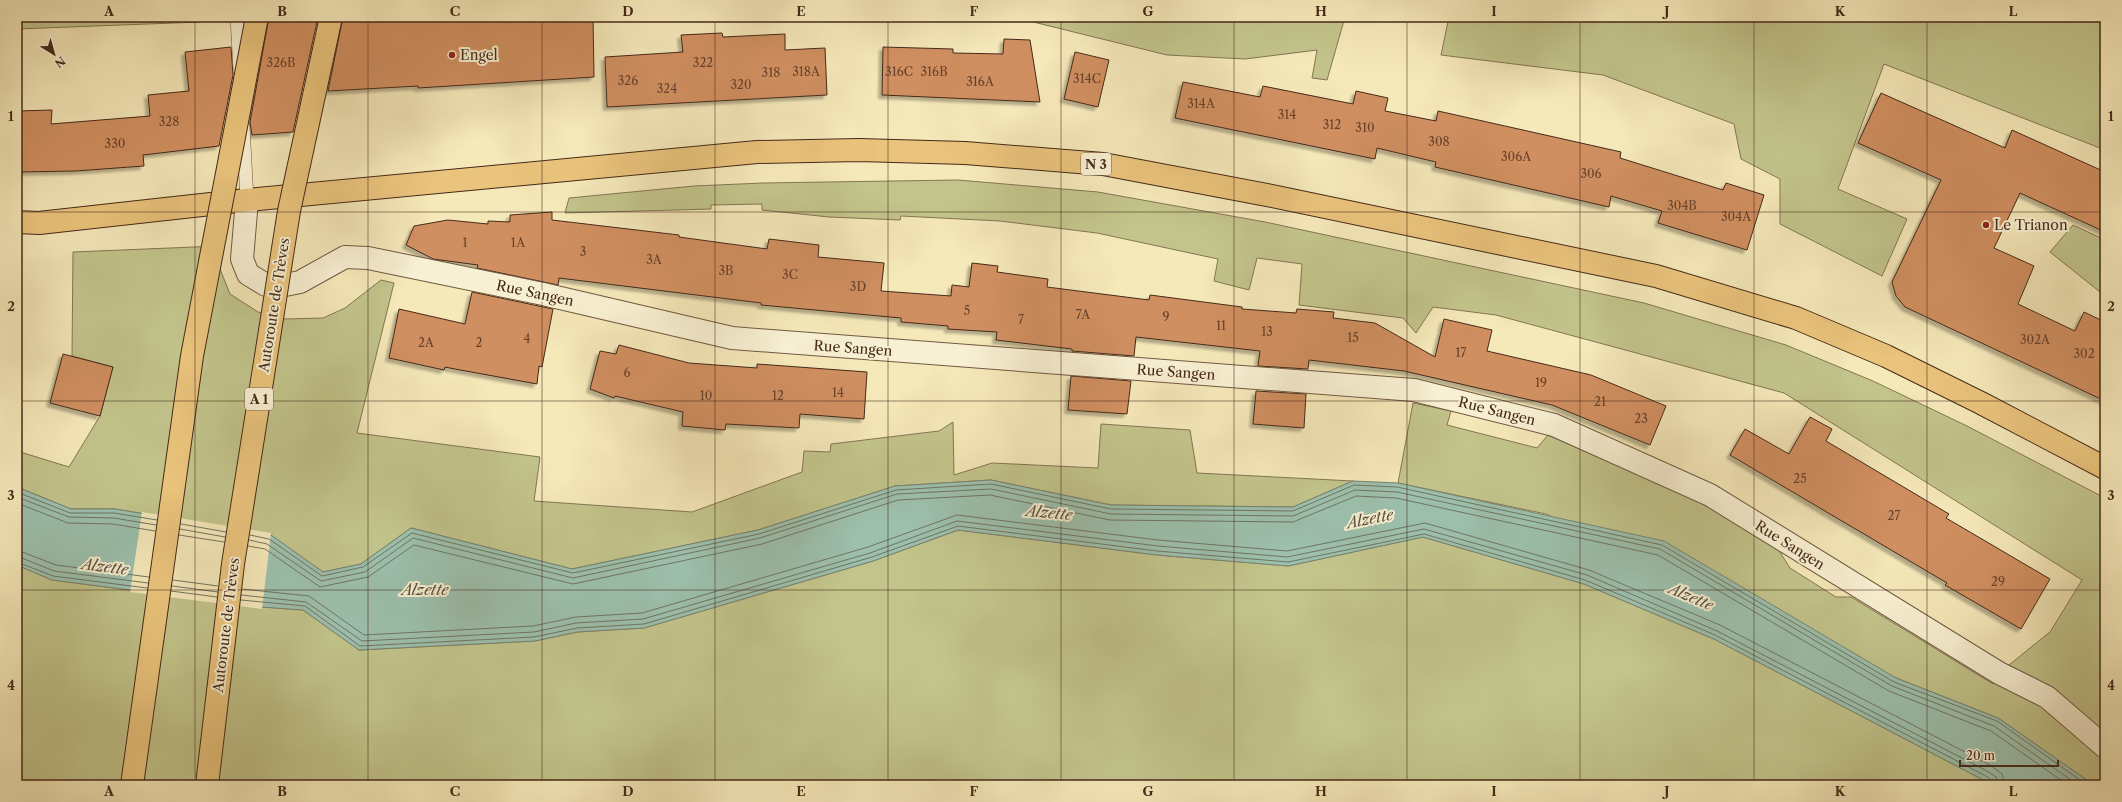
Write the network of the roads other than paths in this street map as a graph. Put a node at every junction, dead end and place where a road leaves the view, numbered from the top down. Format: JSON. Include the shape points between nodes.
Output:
{"nodes":[{"id":1,"x":237,"y":17,"type":"edge"},
{"id":2,"x":257,"y":17,"type":"edge"},
{"id":3,"x":332,"y":17,"type":"edge"},
{"id":4,"x":247,"y":200,"type":"junction"},
{"id":5,"x":17,"y":222,"type":"edge"},
{"id":6,"x":2105,"y":468,"type":"edge"},
{"id":7,"x":2105,"y":747,"type":"edge"},
{"id":8,"x":132,"y":785,"type":"edge"},
{"id":9,"x":207,"y":785,"type":"edge"}],
"edges":[{"from":1,"to":4,"type":"lane"},
{"from":2,"to":8,"type":"main road","bridge":true,"via":[[192,356]]},
{"from":3,"to":9,"type":"main road","name":"Autoroute de Trèves","number":"A 1","bridge":true,"via":[[289,211],[233,564]]},
{"from":4,"to":5,"type":"main road","number":"N 3","via":[[39,223]]},
{"from":4,"to":6,"type":"main road","number":"N 3","via":[[757,152],[859,150],[965,153],[1104,164],[1272,196],[1648,275],[1796,318],[1886,356]]},
{"from":4,"to":7,"type":"street","name":"Rue Sangen","via":[[242,259],[248,274],[266,285],[300,282],[344,257],[368,258],[543,294],[732,338],[1414,390],[1554,425],[1710,495],[1999,673],[2048,697]]}]}
